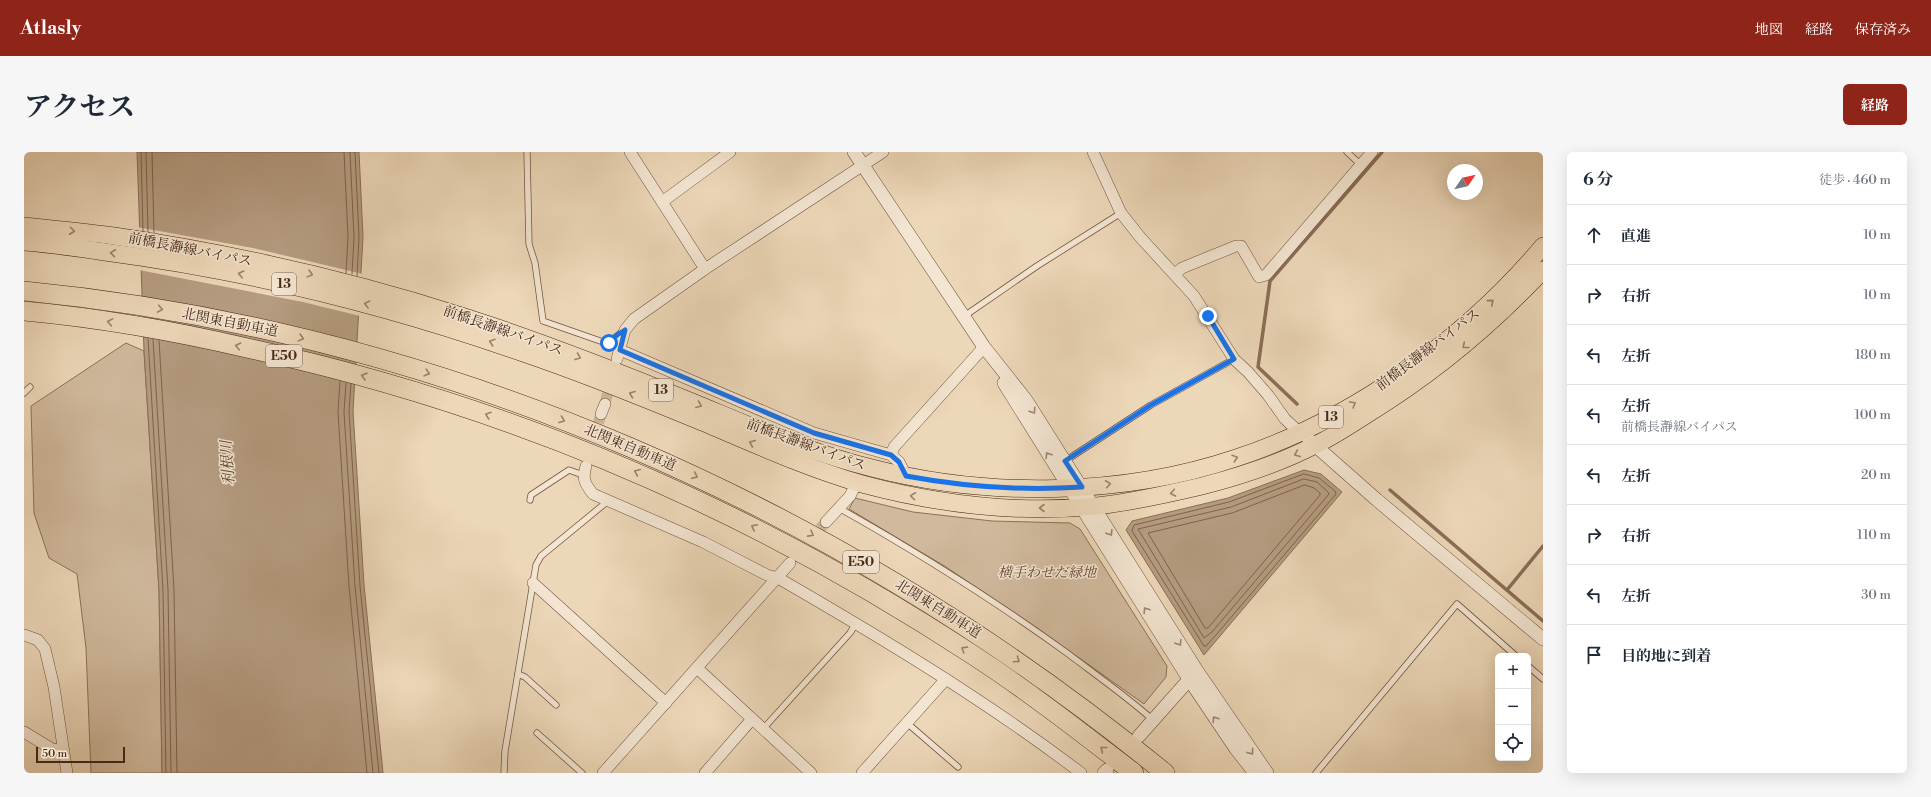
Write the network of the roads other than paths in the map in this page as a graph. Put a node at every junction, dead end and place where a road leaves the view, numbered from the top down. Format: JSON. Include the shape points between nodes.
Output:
{"nodes":[{"id":1,"x":527,"y":152,"type":"edge"},
{"id":2,"x":630,"y":152,"type":"edge"},
{"id":3,"x":730,"y":152,"type":"edge"},
{"id":4,"x":854,"y":152,"type":"edge"},
{"id":5,"x":883,"y":152,"type":"edge"},
{"id":6,"x":1093,"y":152,"type":"edge"},
{"id":7,"x":1348,"y":152,"type":"edge"},
{"id":8,"x":1372,"y":152,"type":"edge"},
{"id":9,"x":862,"y":165,"type":"junction"},
{"id":10,"x":1361,"y":165,"type":"junction"},
{"id":11,"x":662,"y":202,"type":"junction"},
{"id":12,"x":1121,"y":213,"type":"junction"},
{"id":13,"x":28,"y":234,"type":"edge"},
{"id":14,"x":1543,"y":246,"type":"edge"},
{"id":15,"x":705,"y":269,"type":"junction"},
{"id":16,"x":1543,"y":270,"type":"edge"},
{"id":17,"x":1174,"y":274,"type":"junction"},
{"id":18,"x":31,"y":291,"type":"edge"},
{"id":19,"x":30,"y":312,"type":"edge"},
{"id":20,"x":963,"y":317,"type":"junction"},
{"id":21,"x":625,"y":330,"type":"junction"},
{"id":22,"x":529,"y":346,"type":"junction"},
{"id":23,"x":984,"y":347,"type":"junction"},
{"id":24,"x":1234,"y":359,"type":"junction"},
{"id":25,"x":30,"y":387,"type":"dead end"},
{"id":26,"x":24,"y":393,"type":"edge"},
{"id":27,"x":1300,"y":433,"type":"junction"},
{"id":28,"x":1315,"y":446,"type":"junction"},
{"id":29,"x":891,"y":455,"type":"junction"},
{"id":30,"x":1065,"y":461,"type":"junction"},
{"id":31,"x":584,"y":470,"type":"joint"},
{"id":32,"x":906,"y":476,"type":"junction"},
{"id":33,"x":857,"y":482,"type":"junction"},
{"id":34,"x":1076,"y":487,"type":"junction"},
{"id":35,"x":530,"y":500,"type":"dead end"},
{"id":36,"x":608,"y":501,"type":"junction"},
{"id":37,"x":1087,"y":507,"type":"junction"},
{"id":38,"x":839,"y":508,"type":"junction"},
{"id":39,"x":826,"y":522,"type":"tunnel mouth"},
{"id":40,"x":790,"y":563,"type":"dead end"},
{"id":41,"x":778,"y":578,"type":"junction"},
{"id":42,"x":533,"y":583,"type":"junction"},
{"id":43,"x":856,"y":623,"type":"junction"},
{"id":44,"x":24,"y":635,"type":"edge"},
{"id":45,"x":1543,"y":639,"type":"edge"},
{"id":46,"x":1513,"y":653,"type":"edge"},
{"id":47,"x":697,"y":668,"type":"junction"},
{"id":48,"x":1531,"y":669,"type":"edge"},
{"id":49,"x":518,"y":674,"type":"junction"},
{"id":50,"x":1193,"y":675,"type":"junction"},
{"id":51,"x":946,"y":679,"type":"junction"},
{"id":52,"x":1543,"y":679,"type":"edge"},
{"id":53,"x":666,"y":703,"type":"junction"},
{"id":54,"x":556,"y":705,"type":"dead end"},
{"id":55,"x":752,"y":719,"type":"junction"},
{"id":56,"x":1154,"y":720,"type":"junction"},
{"id":57,"x":907,"y":723,"type":"junction"},
{"id":58,"x":763,"y":729,"type":"junction"},
{"id":59,"x":24,"y":732,"type":"edge"},
{"id":60,"x":537,"y":733,"type":"dead end"},
{"id":61,"x":1139,"y":736,"type":"dead end"},
{"id":62,"x":64,"y":751,"type":"junction"},
{"id":63,"x":958,"y":767,"type":"dead end"},
{"id":64,"x":67,"y":773,"type":"edge"},
{"id":65,"x":504,"y":773,"type":"edge"},
{"id":66,"x":582,"y":773,"type":"edge"},
{"id":67,"x":603,"y":773,"type":"edge"},
{"id":68,"x":705,"y":773,"type":"edge"},
{"id":69,"x":811,"y":773,"type":"edge"},
{"id":70,"x":862,"y":773,"type":"edge"},
{"id":71,"x":1081,"y":773,"type":"edge"},
{"id":72,"x":1134,"y":773,"type":"edge"},
{"id":73,"x":1165,"y":773,"type":"edge"},
{"id":74,"x":1255,"y":773,"type":"edge"},
{"id":75,"x":1267,"y":773,"type":"edge"},
{"id":76,"x":1316,"y":773,"type":"edge"}],
"edges":[{"from":1,"to":21,"type":"lane","via":[[529,244],[535,263],[543,321],[606,343]]},
{"from":2,"to":11,"type":"street"},
{"from":3,"to":11,"type":"street"},
{"from":4,"to":9,"type":"street"},
{"from":5,"to":9,"type":"street"},
{"from":6,"to":12,"type":"street"},
{"from":7,"to":10,"type":"lane"},
{"from":8,"to":10,"type":"street"},
{"from":9,"to":15,"type":"street"},
{"from":9,"to":20,"type":"street"},
{"from":10,"to":17,"type":"street","via":[[1266,275],[1259,277],[1241,246],[1182,268]]},
{"from":11,"to":15,"type":"street"},
{"from":12,"to":17,"type":"street"},
{"from":12,"to":20,"type":"lane"},
{"from":13,"to":22,"type":"main road","name":"前橋長瀞線バイパス","number":"13","via":[[297,286],[439,325]]},
{"from":27,"to":14,"type":"main road","name":"前橋長瀞線バイパス","number":"13","one_way":true,"via":[[1393,380],[1433,350],[1496,297]]},
{"from":15,"to":21,"type":"street","via":[[634,319]]},
{"from":16,"to":28,"type":"main road","name":"前橋長瀞線バイパス","number":"13","one_way":true,"via":[[1506,310],[1449,358],[1402,393]]},
{"from":17,"to":24,"type":"street","via":[[1205,311]]},
{"from":18,"to":73,"type":"highway","name":"北関東自動車道","number":"E50","one_way":true,"via":[[192,315],[287,335],[442,378],[607,437],[668,463],[795,525],[861,561],[990,641],[1093,716]]},
{"from":72,"to":19,"type":"highway","name":"北関東自動車道","number":"E50","one_way":true,"via":[[978,658],[850,579],[784,543],[660,482],[525,427],[360,375],[193,336],[101,320]]},
{"from":20,"to":23,"type":"street"},
{"from":21,"to":29,"type":"street","via":[[618,354],[814,433]]},
{"from":22,"to":32,"type":"main road","name":"前橋長瀞線バイパス","number":"13","one_way":true,"via":[[793,443],[870,468]]},
{"from":33,"to":22,"type":"main road","name":"前橋長瀞線バイパス","number":"13","one_way":true,"via":[[788,458]]},
{"from":23,"to":29,"type":"street","via":[[894,447]]},
{"from":23,"to":30,"type":"street","one_way":true,"via":[[1026,400]]},
{"from":34,"to":23,"type":"street","one_way":true,"via":[[1008,390]]},
{"from":24,"to":27,"type":"street"},
{"from":24,"to":30,"type":"lane","via":[[1151,405]]},
{"from":25,"to":26,"type":"lane"},
{"from":27,"to":28,"type":"street"},
{"from":34,"to":27,"type":"main road","name":"前橋長瀞線バイパス","number":"13","one_way":true,"via":[[1139,480],[1211,466]]},
{"from":28,"to":37,"type":"main road","name":"前橋長瀞線バイパス","number":"13","one_way":true,"via":[[1226,480],[1177,492]]},
{"from":28,"to":45,"type":"street"},
{"from":29,"to":32,"type":"street","via":[[899,462]]},
{"from":30,"to":34,"type":"street"},
{"from":31,"to":35,"type":"lane","via":[[569,470],[531,495]]},
{"from":31,"to":36,"type":"street","via":[[585,483],[593,494]]},
{"from":32,"to":34,"type":"main road","name":"前橋長瀞線バイパス","number":"13","via":[[994,487]]},
{"from":37,"to":33,"type":"main road","name":"前橋長瀞線バイパス","number":"13","one_way":true,"via":[[1000,507],[906,495]]},
{"from":33,"to":38,"type":"street","via":[[850,496]]},
{"from":34,"to":37,"type":"street"},
{"from":36,"to":41,"type":"street","via":[[703,542],[767,576]]},
{"from":36,"to":42,"type":"lane","via":[[540,556]]},
{"from":37,"to":50,"type":"street"},
{"from":38,"to":39,"type":"street"},
{"from":38,"to":56,"type":"lane","via":[[952,575],[1030,626]]},
{"from":40,"to":41,"type":"street"},
{"from":41,"to":43,"type":"street"},
{"from":41,"to":47,"type":"street"},
{"from":42,"to":49,"type":"lane"},
{"from":42,"to":53,"type":"street"},
{"from":43,"to":51,"type":"street"},
{"from":43,"to":58,"type":"lane","via":[[850,633]]},
{"from":44,"to":62,"type":"street","via":[[38,640],[45,649]]},
{"from":46,"to":76,"type":"lane","via":[[1457,604]]},
{"from":47,"to":53,"type":"street"},
{"from":47,"to":55,"type":"street"},
{"from":48,"to":52,"type":"lane"},
{"from":49,"to":54,"type":"lane","via":[[525,676]]},
{"from":49,"to":65,"type":"lane","via":[[505,751]]},
{"from":50,"to":56,"type":"street"},
{"from":74,"to":50,"type":"street","one_way":true,"via":[[1236,749]]},
{"from":50,"to":75,"type":"street","one_way":true},
{"from":51,"to":57,"type":"street"},
{"from":51,"to":71,"type":"street","via":[[1003,716]]},
{"from":53,"to":67,"type":"street"},
{"from":55,"to":58,"type":"street"},
{"from":55,"to":68,"type":"street"},
{"from":56,"to":61,"type":"street"},
{"from":57,"to":63,"type":"lane"},
{"from":57,"to":70,"type":"street"},
{"from":58,"to":69,"type":"street"},
{"from":59,"to":62,"type":"street","via":[[52,749]]},
{"from":60,"to":66,"type":"lane"},
{"from":62,"to":64,"type":"street"}]}
